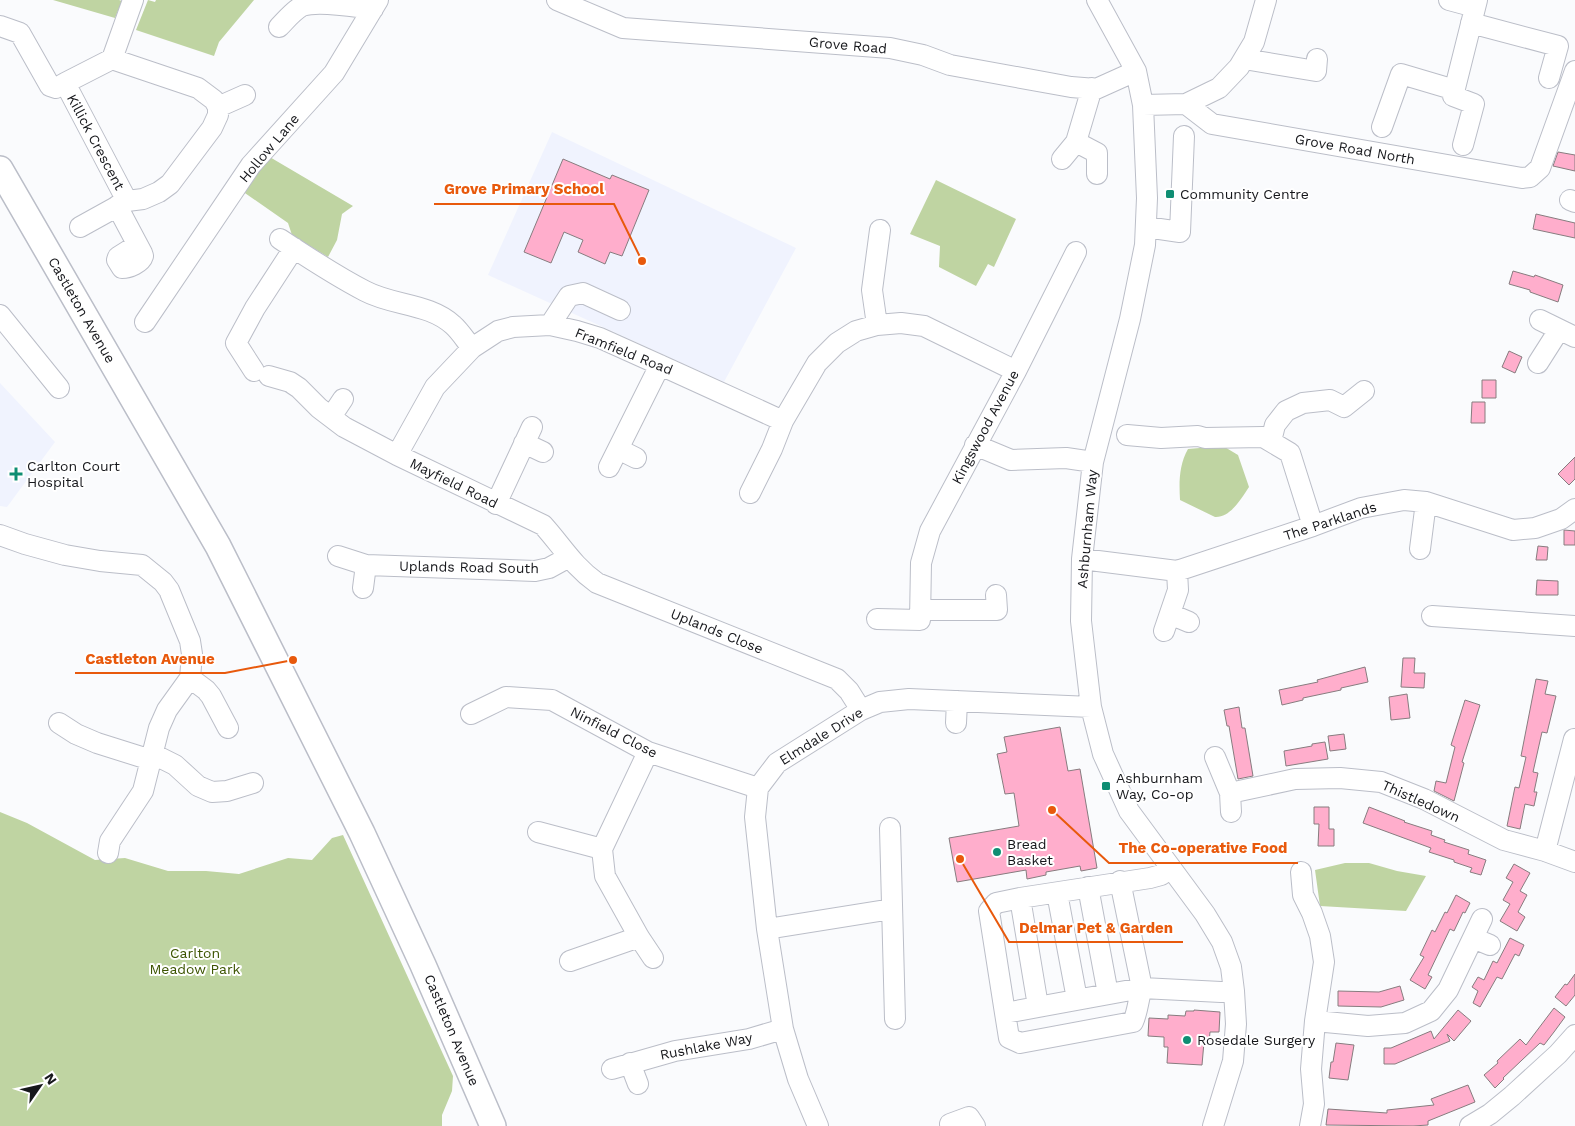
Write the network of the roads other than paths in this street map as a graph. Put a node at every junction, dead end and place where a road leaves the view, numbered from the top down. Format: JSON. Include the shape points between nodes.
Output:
{"nodes":[{"id":1,"x":133,"y":0,"type":"edge"},
{"id":2,"x":557,"y":0,"type":"edge"},
{"id":3,"x":1097,"y":0,"type":"edge"},
{"id":4,"x":1266,"y":0,"type":"edge"},
{"id":5,"x":1449,"y":0,"type":"edge"},
{"id":6,"x":376,"y":5,"type":"edge"},
{"id":7,"x":1475,"y":10,"type":"edge"},
{"id":8,"x":0,"y":26,"type":"edge"},
{"id":9,"x":279,"y":27,"type":"dead end"},
{"id":10,"x":112,"y":59,"type":"junction"},
{"id":11,"x":1244,"y":59,"type":"junction"},
{"id":12,"x":1318,"y":59,"type":"dead end"},
{"id":13,"x":1136,"y":71,"type":"junction"},
{"id":14,"x":1575,"y":71,"type":"edge"},
{"id":15,"x":1549,"y":78,"type":"dead end"},
{"id":16,"x":65,"y":84,"type":"junction"},
{"id":17,"x":1092,"y":88,"type":"junction"},
{"id":18,"x":1454,"y":93,"type":"junction"},
{"id":19,"x":246,"y":95,"type":"dead end"},
{"id":20,"x":1186,"y":104,"type":"junction"},
{"id":21,"x":1143,"y":106,"type":"junction"},
{"id":22,"x":218,"y":107,"type":"junction"},
{"id":23,"x":1382,"y":127,"type":"dead end"},
{"id":24,"x":1184,"y":136,"type":"dead end"},
{"id":25,"x":1076,"y":142,"type":"junction"},
{"id":26,"x":1463,"y":145,"type":"dead end"},
{"id":27,"x":1062,"y":158,"type":"dead end"},
{"id":28,"x":0,"y":169,"type":"edge"},
{"id":29,"x":1097,"y":174,"type":"dead end"},
{"id":30,"x":122,"y":204,"type":"junction"},
{"id":31,"x":80,"y":227,"type":"dead end"},
{"id":32,"x":1146,"y":227,"type":"junction"},
{"id":33,"x":880,"y":230,"type":"dead end"},
{"id":34,"x":137,"y":245,"type":"dead end"},
{"id":35,"x":1076,"y":252,"type":"dead end"},
{"id":36,"x":620,"y":310,"type":"dead end"},
{"id":37,"x":0,"y":315,"type":"edge"},
{"id":38,"x":1540,"y":320,"type":"dead end"},
{"id":39,"x":145,"y":322,"type":"dead end"},
{"id":40,"x":550,"y":325,"type":"junction"},
{"id":41,"x":877,"y":325,"type":"junction"},
{"id":42,"x":1567,"y":334,"type":"edge"},
{"id":43,"x":472,"y":348,"type":"junction"},
{"id":44,"x":1538,"y":363,"type":"dead end"},
{"id":45,"x":660,"y":365,"type":"junction"},
{"id":46,"x":1016,"y":371,"type":"junction"},
{"id":47,"x":59,"y":388,"type":"dead end"},
{"id":48,"x":1364,"y":391,"type":"dead end"},
{"id":49,"x":343,"y":399,"type":"dead end"},
{"id":50,"x":325,"y":412,"type":"junction"},
{"id":51,"x":783,"y":421,"type":"junction"},
{"id":52,"x":1127,"y":435,"type":"dead end"},
{"id":53,"x":1271,"y":441,"type":"junction"},
{"id":54,"x":974,"y":445,"type":"junction"},
{"id":55,"x":543,"y":452,"type":"dead end"},
{"id":56,"x":397,"y":455,"type":"junction"},
{"id":57,"x":1093,"y":462,"type":"junction"},
{"id":58,"x":609,"y":467,"type":"dead end"},
{"id":59,"x":750,"y":493,"type":"dead end"},
{"id":60,"x":1426,"y":502,"type":"junction"},
{"id":61,"x":496,"y":504,"type":"junction"},
{"id":62,"x":1575,"y":509,"type":"edge"},
{"id":63,"x":1313,"y":526,"type":"junction"},
{"id":64,"x":0,"y":535,"type":"edge"},
{"id":65,"x":1420,"y":549,"type":"dead end"},
{"id":66,"x":338,"y":556,"type":"dead end"},
{"id":67,"x":569,"y":557,"type":"junction"},
{"id":68,"x":1082,"y":559,"type":"junction"},
{"id":69,"x":366,"y":565,"type":"junction"},
{"id":70,"x":1177,"y":571,"type":"junction"},
{"id":71,"x":363,"y":588,"type":"dead end"},
{"id":72,"x":996,"y":595,"type":"dead end"},
{"id":73,"x":920,"y":610,"type":"junction"},
{"id":74,"x":1432,"y":616,"type":"dead end"},
{"id":75,"x":878,"y":619,"type":"dead end"},
{"id":76,"x":1189,"y":622,"type":"dead end"},
{"id":77,"x":1575,"y":626,"type":"edge"},
{"id":78,"x":190,"y":678,"type":"junction"},
{"id":79,"x":957,"y":701,"type":"junction"},
{"id":80,"x":1091,"y":707,"type":"junction"},
{"id":81,"x":861,"y":710,"type":"junction"},
{"id":82,"x":471,"y":714,"type":"dead end"},
{"id":83,"x":59,"y":723,"type":"dead end"},
{"id":84,"x":956,"y":723,"type":"dead end"},
{"id":85,"x":228,"y":728,"type":"dead end"},
{"id":86,"x":1574,"y":739,"type":"edge"},
{"id":87,"x":648,"y":752,"type":"junction"},
{"id":88,"x":152,"y":757,"type":"junction"},
{"id":89,"x":1215,"y":757,"type":"dead end"},
{"id":90,"x":253,"y":782,"type":"dead end"},
{"id":91,"x":758,"y":788,"type":"junction"},
{"id":92,"x":890,"y":828,"type":"dead end"},
{"id":93,"x":538,"y":832,"type":"dead end"},
{"id":94,"x":602,"y":849,"type":"junction"},
{"id":95,"x":1545,"y":851,"type":"junction"},
{"id":96,"x":108,"y":853,"type":"dead end"},
{"id":97,"x":1575,"y":862,"type":"edge"},
{"id":98,"x":1171,"y":868,"type":"junction"},
{"id":99,"x":1301,"y":872,"type":"dead end"},
{"id":100,"x":1120,"y":881,"type":"junction"},
{"id":101,"x":1088,"y":887,"type":"junction"},
{"id":102,"x":1057,"y":893,"type":"junction"},
{"id":103,"x":1020,"y":898,"type":"junction"},
{"id":104,"x":892,"y":909,"type":"junction"},
{"id":105,"x":1482,"y":919,"type":"dead end"},
{"id":106,"x":767,"y":929,"type":"junction"},
{"id":107,"x":639,"y":936,"type":"junction"},
{"id":108,"x":653,"y":958,"type":"dead end"},
{"id":109,"x":570,"y":961,"type":"dead end"},
{"id":110,"x":1142,"y":988,"type":"junction"},
{"id":111,"x":1234,"y":991,"type":"junction"},
{"id":112,"x":1108,"y":994,"type":"junction"},
{"id":113,"x":1077,"y":999,"type":"junction"},
{"id":114,"x":1038,"y":1006,"type":"junction"},
{"id":115,"x":1005,"y":1013,"type":"junction"},
{"id":116,"x":895,"y":1019,"type":"dead end"},
{"id":117,"x":1315,"y":1021,"type":"junction"},
{"id":118,"x":783,"y":1029,"type":"junction"},
{"id":119,"x":1575,"y":1035,"type":"edge"},
{"id":120,"x":638,"y":1084,"type":"dead end"},
{"id":121,"x":950,"y":1124,"type":"dead end"},
{"id":122,"x":493,"y":1126,"type":"edge"},
{"id":123,"x":818,"y":1126,"type":"edge"},
{"id":124,"x":975,"y":1126,"type":"edge"},
{"id":125,"x":1213,"y":1126,"type":"edge"},
{"id":126,"x":1310,"y":1126,"type":"edge"},
{"id":127,"x":1470,"y":1126,"type":"edge"}],
"edges":[{"from":1,"to":10,"type":"street"},
{"from":2,"to":17,"type":"street","name":"Grove Road","via":[[623,28],[890,48],[950,65]]},
{"from":3,"to":13,"type":"street","name":"Ashburnham Way"},
{"from":4,"to":11,"type":"street","via":[[1254,42]]},
{"from":5,"to":7,"type":"street"},
{"from":6,"to":9,"type":"street","via":[[304,5]]},
{"from":6,"to":39,"type":"street","name":"Hollow Lane","via":[[334,73],[250,165]]},
{"from":7,"to":15,"type":"street","via":[[1558,46]]},
{"from":7,"to":18,"type":"street"},
{"from":8,"to":16,"type":"street","name":"Killick Crescent","via":[[20,33],[50,86],[56,88]]},
{"from":10,"to":16,"type":"street","name":"Killick Crescent"},
{"from":10,"to":22,"type":"street","via":[[198,88]]},
{"from":11,"to":12,"type":"street","via":[[1316,71]]},
{"from":11,"to":20,"type":"street","via":[[1219,88]]},
{"from":13,"to":17,"type":"street","name":"Grove Road"},
{"from":13,"to":21,"type":"street","name":"Ashburnham Way"},
{"from":14,"to":20,"type":"street","name":"Grove Road North","via":[[1540,168],[1530,177],[1522,178],[1212,124]]},
{"from":16,"to":30,"type":"street","name":"Killick Crescent"},
{"from":17,"to":25,"type":"street"},
{"from":18,"to":23,"type":"street","via":[[1401,74]]},
{"from":18,"to":26,"type":"street","via":[[1474,104]]},
{"from":19,"to":22,"type":"street"},
{"from":20,"to":21,"type":"street"},
{"from":21,"to":32,"type":"street","name":"Ashburnham Way"},
{"from":22,"to":30,"type":"street","name":"Killick Crescent","via":[[212,128],[170,184],[159,192]]},
{"from":24,"to":32,"type":"street","via":[[1180,232]]},
{"from":25,"to":27,"type":"street"},
{"from":25,"to":29,"type":"street","via":[[1097,153]]},
{"from":28,"to":122,"type":"main road","name":"Castleton Avenue","via":[[218,546],[362,833]]},
{"from":30,"to":31,"type":"street","name":"Killick Crescent"},
{"from":30,"to":34,"type":"street"},
{"from":32,"to":57,"type":"street","name":"Ashburnham Way","via":[[1130,319]]},
{"from":33,"to":41,"type":"street","via":[[872,290]]},
{"from":35,"to":46,"type":"street","name":"Kingswood Avenue"},
{"from":36,"to":40,"type":"street","via":[[582,293],[569,296]]},
{"from":37,"to":47,"type":"street"},
{"from":38,"to":42,"type":"street"},
{"from":40,"to":43,"type":"street","name":"Framfield Road","via":[[498,331]]},
{"from":40,"to":45,"type":"street","name":"Framfield Road","via":[[600,338]]},
{"from":41,"to":46,"type":"street","via":[[901,322],[924,326]]},
{"from":41,"to":51,"type":"street","via":[[856,331],[837,343],[817,363]]},
{"from":42,"to":44,"type":"street"},
{"from":43,"to":50,"type":"street","name":"Mayfield Road","via":[[453,324],[426,309],[365,291],[287,243],[254,298],[236,342],[261,373],[290,382]]},
{"from":43,"to":56,"type":"street","name":"Framfield Road","via":[[435,387]]},
{"from":45,"to":51,"type":"street","name":"Framfield Road"},
{"from":45,"to":58,"type":"street","via":[[627,453]]},
{"from":46,"to":54,"type":"street","name":"Kingswood Avenue"},
{"from":48,"to":53,"type":"street","via":[[1344,407],[1330,400],[1303,403],[1286,411],[1275,425]]},
{"from":49,"to":50,"type":"street"},
{"from":50,"to":56,"type":"street","name":"Mayfield Road","via":[[344,427]]},
{"from":51,"to":59,"type":"street"},
{"from":52,"to":53,"type":"street","via":[[1263,437]]},
{"from":53,"to":63,"type":"street","via":[[1290,452]]},
{"from":54,"to":57,"type":"street","via":[[1011,460],[1066,458]]},
{"from":54,"to":73,"type":"street","name":"Kingswood Avenue","via":[[930,531],[921,563]]},
{"from":55,"to":61,"type":"street","via":[[528,435]]},
{"from":56,"to":61,"type":"street","name":"Mayfield Road"},
{"from":57,"to":68,"type":"street","name":"Ashburnham Way"},
{"from":60,"to":62,"type":"street","name":"The Parklands","via":[[1513,530],[1535,528],[1561,520]]},
{"from":60,"to":63,"type":"street","name":"The Parklands","via":[[1404,500],[1361,508]]},
{"from":60,"to":65,"type":"street"},
{"from":61,"to":67,"type":"street","name":"Mayfield Road","via":[[543,525]]},
{"from":63,"to":70,"type":"street","name":"The Parklands"},
{"from":64,"to":78,"type":"street","via":[[65,555],[142,565],[169,590],[190,641]]},
{"from":66,"to":69,"type":"street","name":"Uplands Road South"},
{"from":67,"to":69,"type":"street","name":"Uplands Road South","via":[[550,568],[535,571]]},
{"from":67,"to":81,"type":"street","name":"Uplands Close","via":[[597,583],[837,679]]},
{"from":68,"to":70,"type":"street","name":"The Parklands"},
{"from":68,"to":80,"type":"street","name":"Ashburnham Way","via":[[1081,621]]},
{"from":69,"to":71,"type":"street"},
{"from":70,"to":76,"type":"street","via":[[1178,590],[1167,623]]},
{"from":72,"to":73,"type":"street","via":[[996,610]]},
{"from":73,"to":75,"type":"street","via":[[920,620]]},
{"from":74,"to":77,"type":"street"},
{"from":78,"to":85,"type":"street","via":[[211,696]]},
{"from":78,"to":88,"type":"street","via":[[167,710]]},
{"from":79,"to":80,"type":"street","name":"Elmdale Drive"},
{"from":79,"to":81,"type":"street","name":"Elmdale Drive","via":[[909,699],[880,702]]},
{"from":79,"to":84,"type":"street"},
{"from":80,"to":98,"type":"street","name":"Ashburnham Way","via":[[1103,754],[1129,811]]},
{"from":81,"to":91,"type":"street","name":"Elmdale Drive","via":[[777,763]]},
{"from":82,"to":87,"type":"street","name":"Ninfield Close","via":[[506,697],[552,700]]},
{"from":83,"to":88,"type":"street","via":[[97,743]]},
{"from":86,"to":95,"type":"street"},
{"from":87,"to":91,"type":"street","name":"Ninfield Close"},
{"from":87,"to":94,"type":"street"},
{"from":88,"to":90,"type":"street","via":[[175,764],[198,786],[212,792]]},
{"from":88,"to":96,"type":"street","via":[[143,791],[110,841]]},
{"from":89,"to":95,"type":"street","name":"Thistledown","via":[[1230,802],[1295,779],[1340,778],[1381,782],[1504,840]]},
{"from":91,"to":106,"type":"street","via":[[756,817]]},
{"from":92,"to":104,"type":"street"},
{"from":93,"to":94,"type":"street"},
{"from":94,"to":107,"type":"street","via":[[605,876]]},
{"from":95,"to":97,"type":"street","name":"Thistledown"},
{"from":98,"to":100,"type":"street","via":[[1150,878]]},
{"from":98,"to":111,"type":"street","name":"Ashburnham Way","via":[[1222,942],[1231,967]]},
{"from":99,"to":117,"type":"street","via":[[1302,895],[1320,936],[1324,962]]},
{"from":100,"to":101,"type":"street"},
{"from":100,"to":110,"type":"street"},
{"from":101,"to":102,"type":"street"},
{"from":101,"to":112,"type":"street"},
{"from":102,"to":103,"type":"street"},
{"from":102,"to":113,"type":"street"},
{"from":103,"to":114,"type":"street"},
{"from":103,"to":115,"type":"street","via":[[996,903],[989,911]]},
{"from":104,"to":106,"type":"street"},
{"from":104,"to":116,"type":"street"},
{"from":105,"to":117,"type":"street","via":[[1481,942],[1430,1011],[1405,1023],[1368,1026]]},
{"from":106,"to":118,"type":"street"},
{"from":107,"to":108,"type":"street"},
{"from":107,"to":109,"type":"street"},
{"from":110,"to":111,"type":"street"},
{"from":110,"to":112,"type":"street"},
{"from":110,"to":115,"type":"street","via":[[1133,1022],[1020,1043],[1010,1038]]},
{"from":111,"to":125,"type":"street","name":"Ashburnham Way","via":[[1233,1061]]},
{"from":112,"to":113,"type":"street"},
{"from":113,"to":114,"type":"street"},
{"from":114,"to":115,"type":"street"},
{"from":117,"to":126,"type":"street","via":[[1311,1070],[1314,1104]]},
{"from":118,"to":120,"type":"street","name":"Rushlake Way","via":[[748,1039],[675,1051],[621,1066]]},
{"from":118,"to":123,"type":"street","via":[[798,1080]]},
{"from":119,"to":127,"type":"street","via":[[1512,1096]]},
{"from":121,"to":124,"type":"street","via":[[969,1117]]}]}
